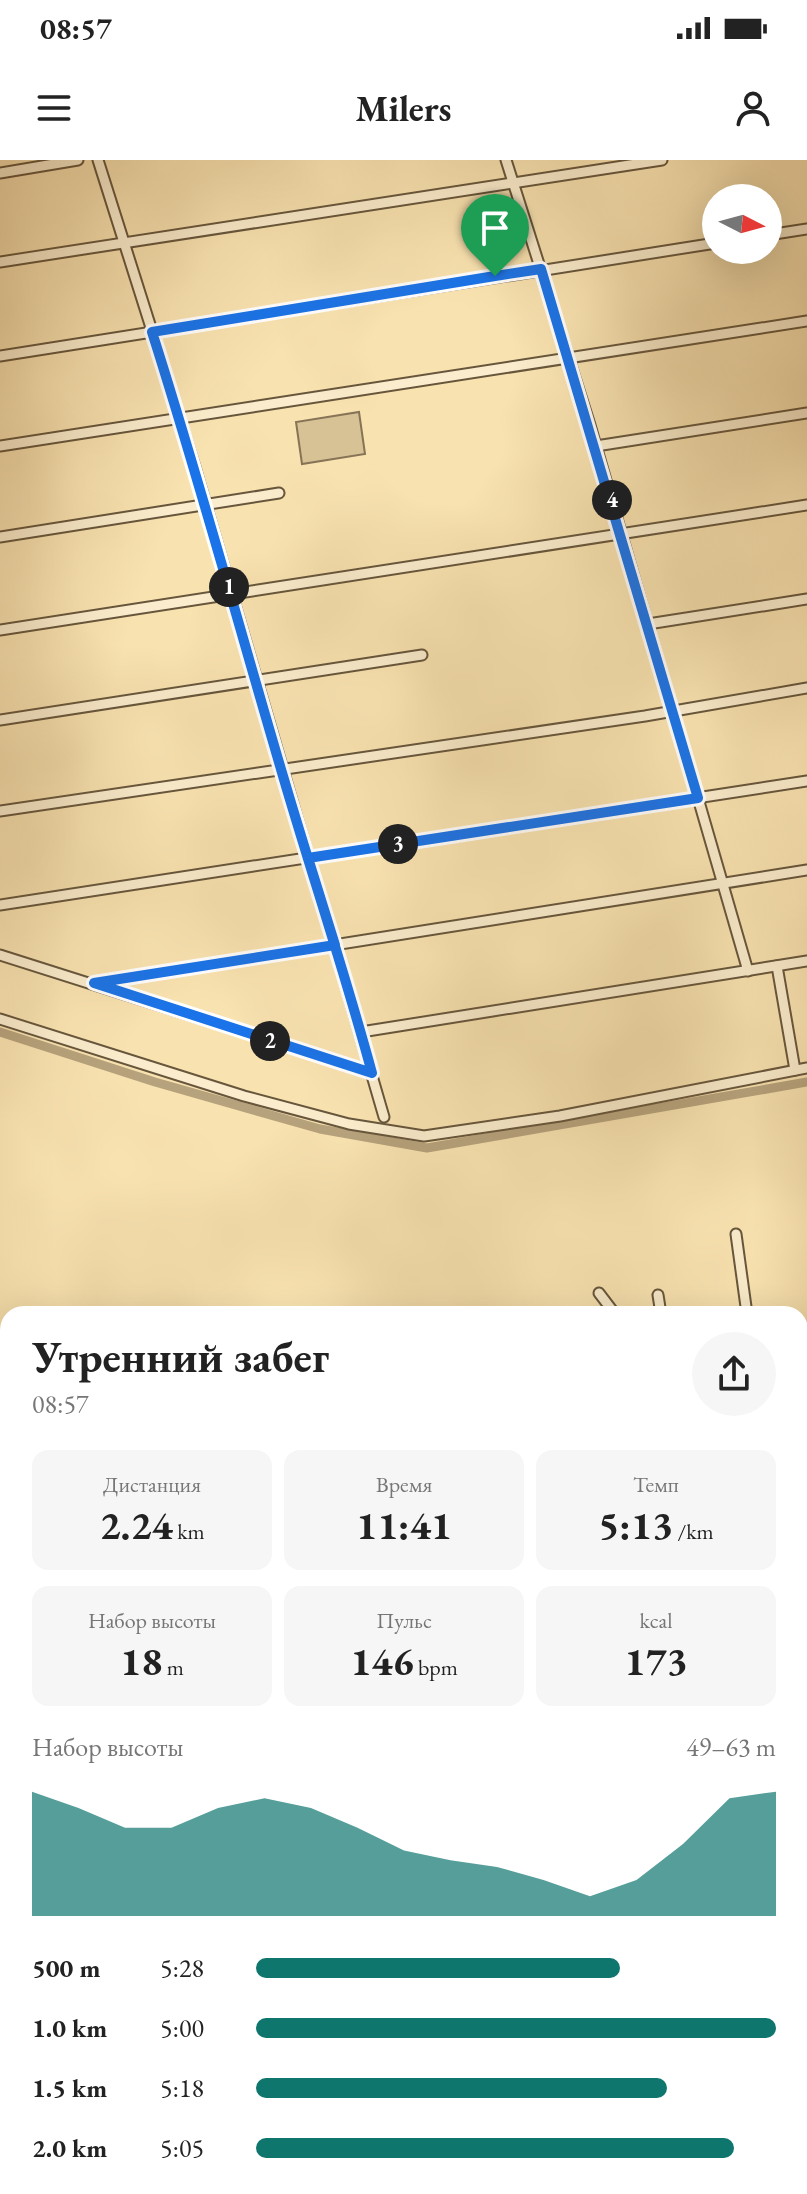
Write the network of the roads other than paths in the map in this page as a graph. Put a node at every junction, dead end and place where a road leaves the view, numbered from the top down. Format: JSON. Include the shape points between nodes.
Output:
{"nodes":[{"id":1,"x":78,"y":160,"type":"edge"},
{"id":2,"x":98,"y":160,"type":"edge"},
{"id":3,"x":506,"y":160,"type":"edge"},
{"id":4,"x":662,"y":160,"type":"edge"},
{"id":5,"x":0,"y":173,"type":"edge"},
{"id":6,"x":513,"y":183,"type":"junction"},
{"id":7,"x":807,"y":229,"type":"edge"},
{"id":8,"x":782,"y":233,"type":"edge"},
{"id":9,"x":124,"y":243,"type":"junction"},
{"id":10,"x":702,"y":245,"type":"edge"},
{"id":11,"x":0,"y":262,"type":"edge"},
{"id":12,"x":541,"y":269,"type":"junction"},
{"id":13,"x":807,"y":321,"type":"edge"},
{"id":14,"x":152,"y":332,"type":"junction"},
{"id":15,"x":0,"y":356,"type":"edge"},
{"id":16,"x":569,"y":358,"type":"junction"},
{"id":17,"x":807,"y":413,"type":"edge"},
{"id":18,"x":180,"y":419,"type":"junction"},
{"id":19,"x":0,"y":446,"type":"edge"},
{"id":20,"x":596,"y":446,"type":"junction"},
{"id":21,"x":279,"y":493,"type":"dead end"},
{"id":22,"x":206,"y":505,"type":"junction"},
{"id":23,"x":807,"y":505,"type":"edge"},
{"id":24,"x":622,"y":534,"type":"junction"},
{"id":25,"x":0,"y":537,"type":"edge"},
{"id":26,"x":231,"y":595,"type":"junction"},
{"id":27,"x":807,"y":599,"type":"edge"},
{"id":28,"x":648,"y":624,"type":"junction"},
{"id":29,"x":0,"y":630,"type":"edge"},
{"id":30,"x":422,"y":655,"type":"dead end"},
{"id":31,"x":255,"y":681,"type":"junction"},
{"id":32,"x":807,"y":688,"type":"edge"},
{"id":33,"x":673,"y":711,"type":"junction"},
{"id":34,"x":0,"y":720,"type":"edge"},
{"id":35,"x":281,"y":770,"type":"junction"},
{"id":36,"x":807,"y":781,"type":"edge"},
{"id":37,"x":698,"y":798,"type":"junction"},
{"id":38,"x":0,"y":811,"type":"edge"},
{"id":39,"x":308,"y":858,"type":"junction"},
{"id":40,"x":807,"y":870,"type":"edge"},
{"id":41,"x":723,"y":883,"type":"junction"},
{"id":42,"x":0,"y":905,"type":"edge"},
{"id":43,"x":335,"y":945,"type":"junction"},
{"id":44,"x":0,"y":955,"type":"edge"},
{"id":45,"x":807,"y":961,"type":"edge"},
{"id":46,"x":777,"y":966,"type":"junction"},
{"id":47,"x":748,"y":971,"type":"junction"},
{"id":48,"x":94,"y":983,"type":"junction"},
{"id":49,"x":0,"y":1019,"type":"edge"},
{"id":50,"x":361,"y":1032,"type":"junction"},
{"id":51,"x":807,"y":1068,"type":"edge"},
{"id":52,"x":795,"y":1070,"type":"junction"},
{"id":53,"x":372,"y":1073,"type":"junction"},
{"id":54,"x":384,"y":1117,"type":"dead end"},
{"id":55,"x":736,"y":1234,"type":"dead end"},
{"id":56,"x":599,"y":1293,"type":"dead end"},
{"id":57,"x":658,"y":1295,"type":"dead end"},
{"id":58,"x":609,"y":1306,"type":"edge"},
{"id":59,"x":660,"y":1306,"type":"edge"},
{"id":60,"x":746,"y":1306,"type":"edge"}],
"edges":[{"from":1,"to":5,"type":"street"},
{"from":2,"to":9,"type":"street"},
{"from":3,"to":6,"type":"street"},
{"from":4,"to":6,"type":"street"},
{"from":6,"to":9,"type":"street"},
{"from":6,"to":12,"type":"street"},
{"from":7,"to":8,"type":"street"},
{"from":9,"to":11,"type":"street"},
{"from":9,"to":14,"type":"street"},
{"from":10,"to":12,"type":"street"},
{"from":12,"to":14,"type":"street"},
{"from":12,"to":16,"type":"street"},
{"from":13,"to":16,"type":"street"},
{"from":14,"to":15,"type":"street"},
{"from":14,"to":18,"type":"street"},
{"from":16,"to":18,"type":"street"},
{"from":16,"to":20,"type":"street"},
{"from":17,"to":20,"type":"street"},
{"from":18,"to":19,"type":"street"},
{"from":18,"to":22,"type":"street"},
{"from":20,"to":24,"type":"street"},
{"from":21,"to":22,"type":"street"},
{"from":22,"to":25,"type":"street"},
{"from":22,"to":26,"type":"street"},
{"from":23,"to":24,"type":"street"},
{"from":24,"to":26,"type":"street"},
{"from":24,"to":28,"type":"street"},
{"from":26,"to":29,"type":"street"},
{"from":26,"to":31,"type":"street"},
{"from":27,"to":28,"type":"street"},
{"from":28,"to":33,"type":"street"},
{"from":30,"to":31,"type":"street"},
{"from":31,"to":34,"type":"street"},
{"from":31,"to":35,"type":"street"},
{"from":32,"to":33,"type":"street"},
{"from":33,"to":35,"type":"street"},
{"from":33,"to":37,"type":"street"},
{"from":35,"to":38,"type":"street"},
{"from":35,"to":39,"type":"street"},
{"from":36,"to":37,"type":"street"},
{"from":37,"to":39,"type":"street"},
{"from":37,"to":41,"type":"street"},
{"from":39,"to":42,"type":"street"},
{"from":39,"to":43,"type":"street"},
{"from":40,"to":41,"type":"street"},
{"from":41,"to":43,"type":"street"},
{"from":41,"to":47,"type":"street"},
{"from":43,"to":48,"type":"street"},
{"from":43,"to":50,"type":"street"},
{"from":44,"to":48,"type":"street"},
{"from":45,"to":46,"type":"street"},
{"from":46,"to":47,"type":"street"},
{"from":46,"to":52,"type":"street"},
{"from":47,"to":50,"type":"street"},
{"from":48,"to":53,"type":"street"},
{"from":49,"to":52,"type":"street","via":[[244,1096],[349,1124],[424,1136],[560,1116]]},
{"from":50,"to":53,"type":"street"},
{"from":51,"to":52,"type":"street"},
{"from":53,"to":54,"type":"street"},
{"from":55,"to":60,"type":"street"},
{"from":56,"to":58,"type":"street"},
{"from":57,"to":59,"type":"street"}]}
